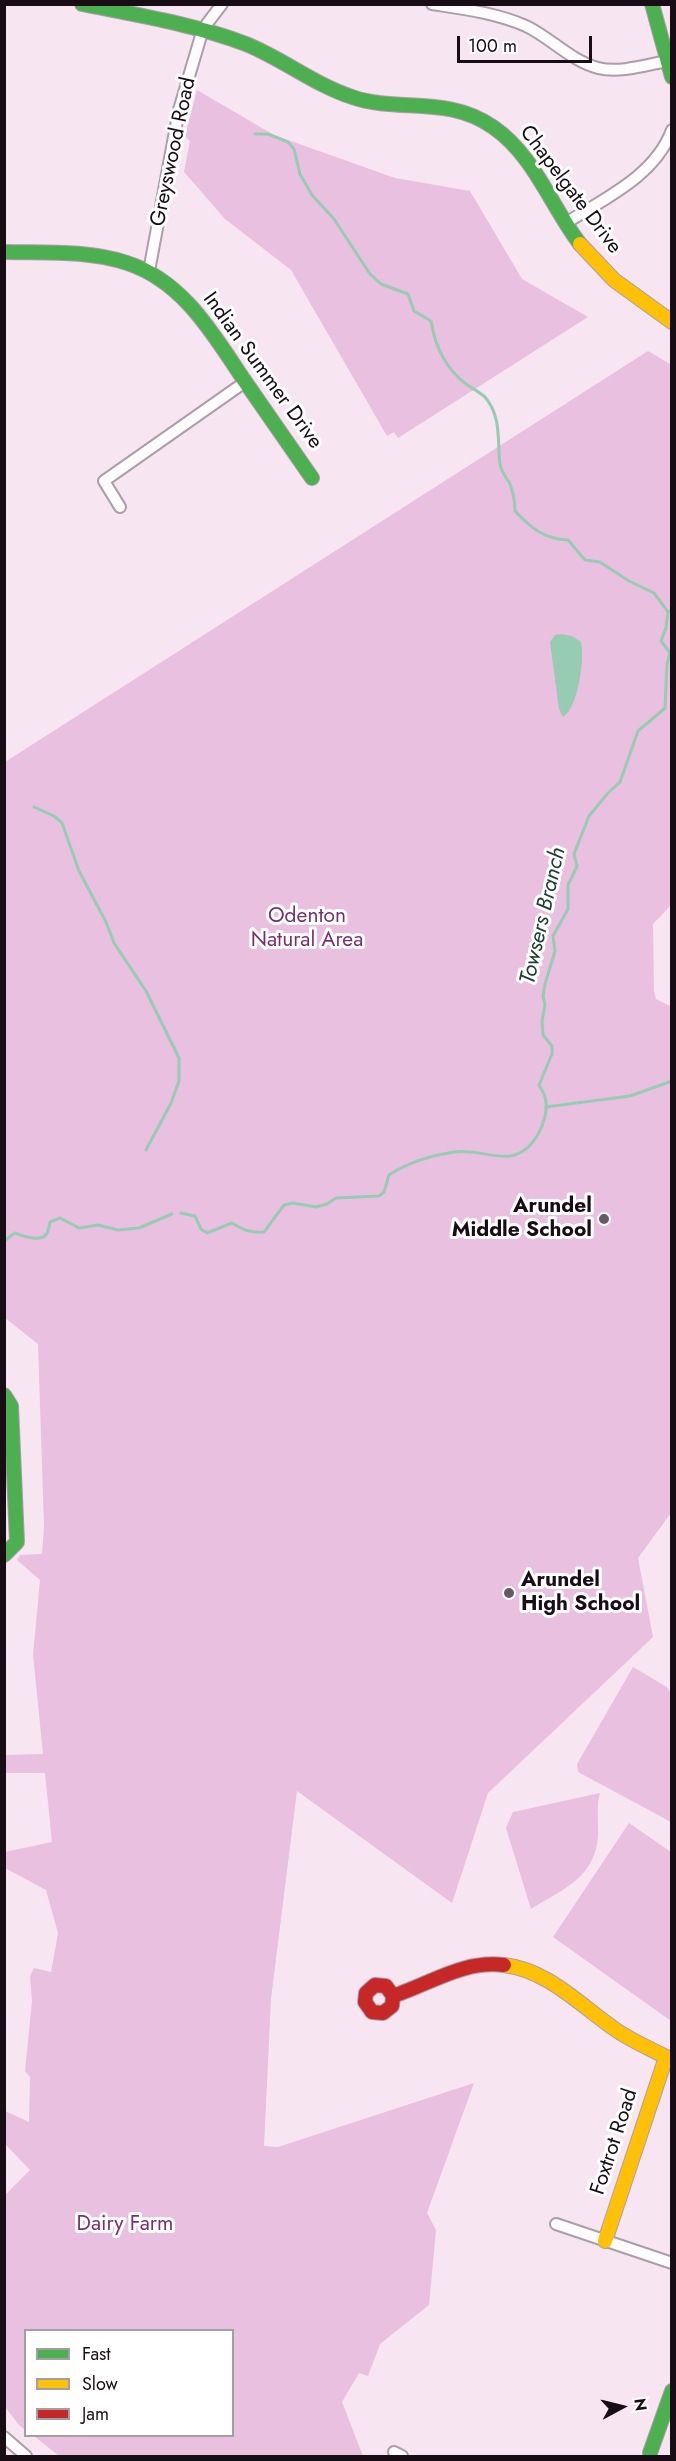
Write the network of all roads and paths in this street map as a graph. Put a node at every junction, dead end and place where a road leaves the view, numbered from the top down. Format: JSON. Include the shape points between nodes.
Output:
{"nodes":[{"id":1,"x":81,"y":4,"type":"edge"},
{"id":2,"x":222,"y":4,"type":"edge"},
{"id":3,"x":432,"y":4,"type":"edge"},
{"id":4,"x":652,"y":4,"type":"edge"},
{"id":5,"x":203,"y":29,"type":"junction"},
{"id":6,"x":669,"y":61,"type":"edge"},
{"id":7,"x":672,"y":77,"type":"edge"},
{"id":8,"x":672,"y":130,"type":"edge"},
{"id":9,"x":566,"y":223,"type":"junction"},
{"id":10,"x":4,"y":252,"type":"edge"},
{"id":11,"x":149,"y":271,"type":"junction"},
{"id":12,"x":672,"y":322,"type":"edge"},
{"id":13,"x":245,"y":382,"type":"junction"},
{"id":14,"x":312,"y":478,"type":"dead end"},
{"id":15,"x":120,"y":507,"type":"dead end"},
{"id":16,"x":4,"y":1395,"type":"edge"},
{"id":17,"x":4,"y":1555,"type":"edge"},
{"id":18,"x":393,"y":1996,"type":"dead end"},
{"id":19,"x":556,"y":2224,"type":"dead end"},
{"id":20,"x":604,"y":2241,"type":"junction"},
{"id":21,"x":672,"y":2263,"type":"edge"},
{"id":22,"x":672,"y":2391,"type":"edge"},
{"id":23,"x":4,"y":2437,"type":"edge"},
{"id":24,"x":650,"y":2453,"type":"dead end"},
{"id":25,"x":26,"y":2457,"type":"edge"}],
"edges":[{"from":1,"to":5,"type":"street","name":"Chapelgate Drive"},
{"from":2,"to":5,"type":"street","name":"Greyswood Road"},
{"from":3,"to":6,"type":"street","via":[[475,10],[528,27],[578,60],[600,69]]},
{"from":4,"to":6,"type":"street"},
{"from":5,"to":9,"type":"street","name":"Chapelgate Drive","via":[[268,53],[354,98],[448,110],[494,127],[513,144]]},
{"from":5,"to":11,"type":"street","name":"Greyswood Road","via":[[179,110]]},
{"from":6,"to":7,"type":"street"},
{"from":8,"to":9,"type":"street","via":[[655,161],[638,177]]},
{"from":9,"to":12,"type":"street","name":"Chapelgate Drive","via":[[599,268]]},
{"from":10,"to":11,"type":"street","name":"Indian Summer Drive","via":[[93,257],[126,262]]},
{"from":11,"to":13,"type":"street","name":"Indian Summer Drive","via":[[171,286],[199,315]]},
{"from":13,"to":14,"type":"street","name":"Indian Summer Drive"},
{"from":13,"to":15,"type":"street","via":[[104,481]]},
{"from":16,"to":17,"type":"street","via":[[11,1406],[16,1542]]},
{"from":18,"to":20,"type":"street","name":"Foxtrot Road","via":[[471,1966],[520,1966],[544,1977],[619,2032],[666,2057]]},
{"from":19,"to":20,"type":"street"},
{"from":20,"to":21,"type":"street"},
{"from":22,"to":24,"type":"street"},
{"from":23,"to":25,"type":"street"}]}
